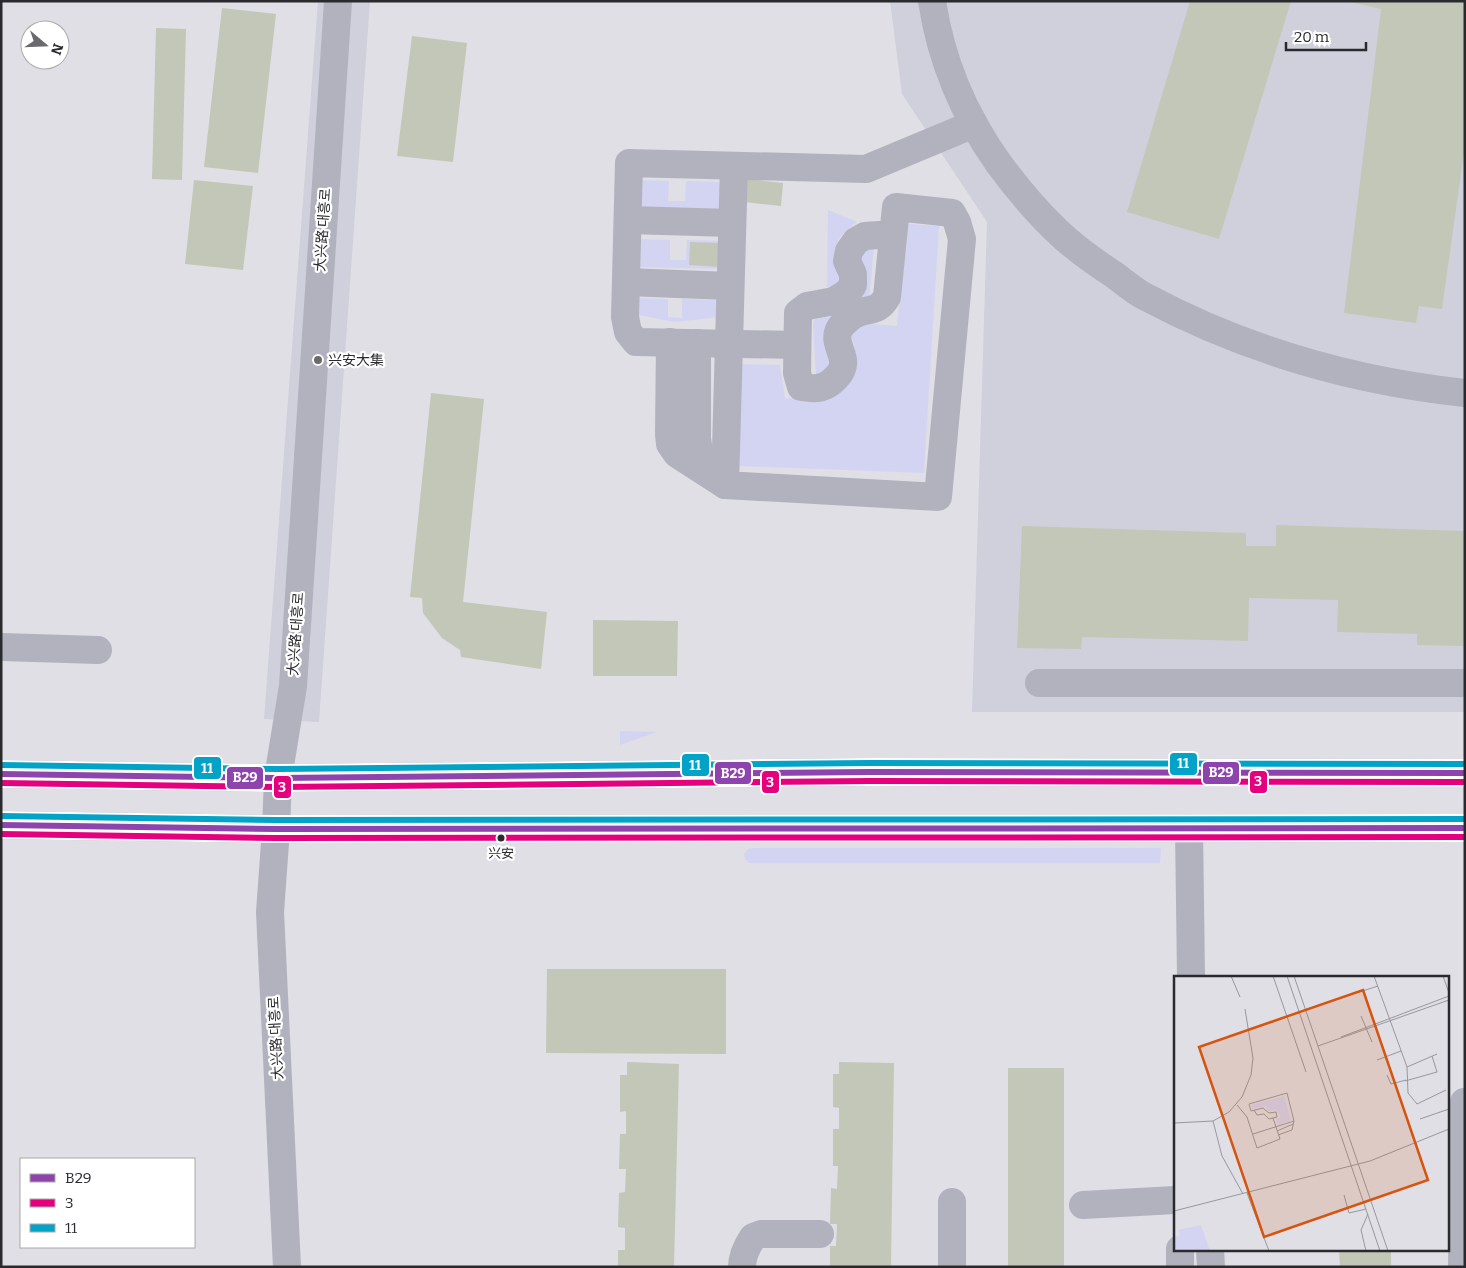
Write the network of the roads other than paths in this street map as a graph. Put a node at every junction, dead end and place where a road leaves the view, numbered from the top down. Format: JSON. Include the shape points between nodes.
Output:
{"nodes":[{"id":1,"x":338,"y":1,"type":"edge"},
{"id":2,"x":932,"y":1,"type":"edge"},
{"id":3,"x":974,"y":124,"type":"junction"},
{"id":4,"x":734,"y":166,"type":"junction"},
{"id":5,"x":628,"y":220,"type":"junction"},
{"id":6,"x":732,"y":223,"type":"junction"},
{"id":7,"x":893,"y":234,"type":"junction"},
{"id":8,"x":626,"y":282,"type":"junction"},
{"id":9,"x":730,"y":286,"type":"junction"},
{"id":10,"x":670,"y":342,"type":"junction"},
{"id":11,"x":698,"y":343,"type":"junction"},
{"id":12,"x":729,"y":344,"type":"junction"},
{"id":13,"x":797,"y":345,"type":"junction"},
{"id":14,"x":1465,"y":393,"type":"edge"},
{"id":15,"x":725,"y":485,"type":"junction"},
{"id":16,"x":1,"y":647,"type":"edge"},
{"id":17,"x":98,"y":650,"type":"dead end"},
{"id":18,"x":1039,"y":683,"type":"dead end"},
{"id":19,"x":1465,"y":683,"type":"edge"},
{"id":20,"x":1465,"y":773,"type":"edge"},
{"id":21,"x":1,"y":774,"type":"edge"},
{"id":22,"x":278,"y":778,"type":"junction"},
{"id":23,"x":1,"y":825,"type":"edge"},
{"id":24,"x":1189,"y":828,"type":"junction"},
{"id":25,"x":1465,"y":828,"type":"edge"},
{"id":26,"x":276,"y":829,"type":"junction"},
{"id":27,"x":1191,"y":976,"type":"edge"},
{"id":28,"x":1464,"y":1102,"type":"edge"},
{"id":29,"x":1174,"y":1200,"type":"edge"},
{"id":30,"x":952,"y":1202,"type":"dead end"},
{"id":31,"x":1083,"y":1205,"type":"dead end"},
{"id":32,"x":820,"y":1234,"type":"dead end"},
{"id":33,"x":1180,"y":1250,"type":"edge"},
{"id":34,"x":1210,"y":1250,"type":"edge"},
{"id":35,"x":287,"y":1267,"type":"edge"},
{"id":36,"x":742,"y":1267,"type":"edge"},
{"id":37,"x":952,"y":1267,"type":"edge"},
{"id":38,"x":1180,"y":1267,"type":"edge"},
{"id":39,"x":1211,"y":1267,"type":"edge"},
{"id":40,"x":1462,"y":1267,"type":"edge"}],
"edges":[{"from":1,"to":22,"type":"street","name":"大兴路 대흥로","via":[[293,686]]},
{"from":2,"to":3,"type":"street","via":[[944,54]]},
{"from":3,"to":4,"type":"street","via":[[866,169]]},
{"from":3,"to":14,"type":"street","via":[[1013,183],[1057,231],[1088,258],[1143,295],[1208,327],[1261,348],[1332,369]]},
{"from":4,"to":5,"type":"street","via":[[629,163]]},
{"from":4,"to":6,"type":"street"},
{"from":5,"to":6,"type":"street"},
{"from":5,"to":8,"type":"street"},
{"from":6,"to":9,"type":"street"},
{"from":7,"to":13,"type":"street","via":[[865,236],[856,241],[849,250],[847,261],[853,274],[853,285],[834,301],[807,306],[798,313]]},
{"from":7,"to":13,"type":"street","via":[[887,298],[882,306],[857,313],[841,326],[837,336],[842,370],[832,382],[817,388],[801,386],[797,373]]},
{"from":7,"to":15,"type":"street","via":[[896,206],[952,213],[962,239],[938,497]]},
{"from":8,"to":9,"type":"street"},
{"from":8,"to":10,"type":"street","via":[[628,332],[636,342]]},
{"from":9,"to":12,"type":"street"},
{"from":10,"to":11,"type":"street"},
{"from":10,"to":15,"type":"street","via":[[670,444],[677,454]]},
{"from":11,"to":12,"type":"street"},
{"from":11,"to":15,"type":"street","via":[[699,452]]},
{"from":12,"to":13,"type":"street"},
{"from":12,"to":15,"type":"street"},
{"from":16,"to":17,"type":"street"},
{"from":18,"to":19,"type":"street"},
{"from":20,"to":22,"type":"main road","via":[[870,772]]},
{"from":21,"to":22,"type":"main road"},
{"from":22,"to":26,"type":"street","name":"大兴路 대흥로"},
{"from":23,"to":26,"type":"main road"},
{"from":24,"to":25,"type":"main road"},
{"from":24,"to":26,"type":"main road"},
{"from":24,"to":27,"type":"street"},
{"from":26,"to":35,"type":"street","name":"大兴路 대흥로","via":[[270,912]]},
{"from":28,"to":40,"type":"street"},
{"from":29,"to":31,"type":"street"},
{"from":30,"to":37,"type":"street"},
{"from":32,"to":36,"type":"street","via":[[761,1234],[753,1237],[747,1246]]},
{"from":33,"to":38,"type":"street"},
{"from":34,"to":39,"type":"street"}]}
